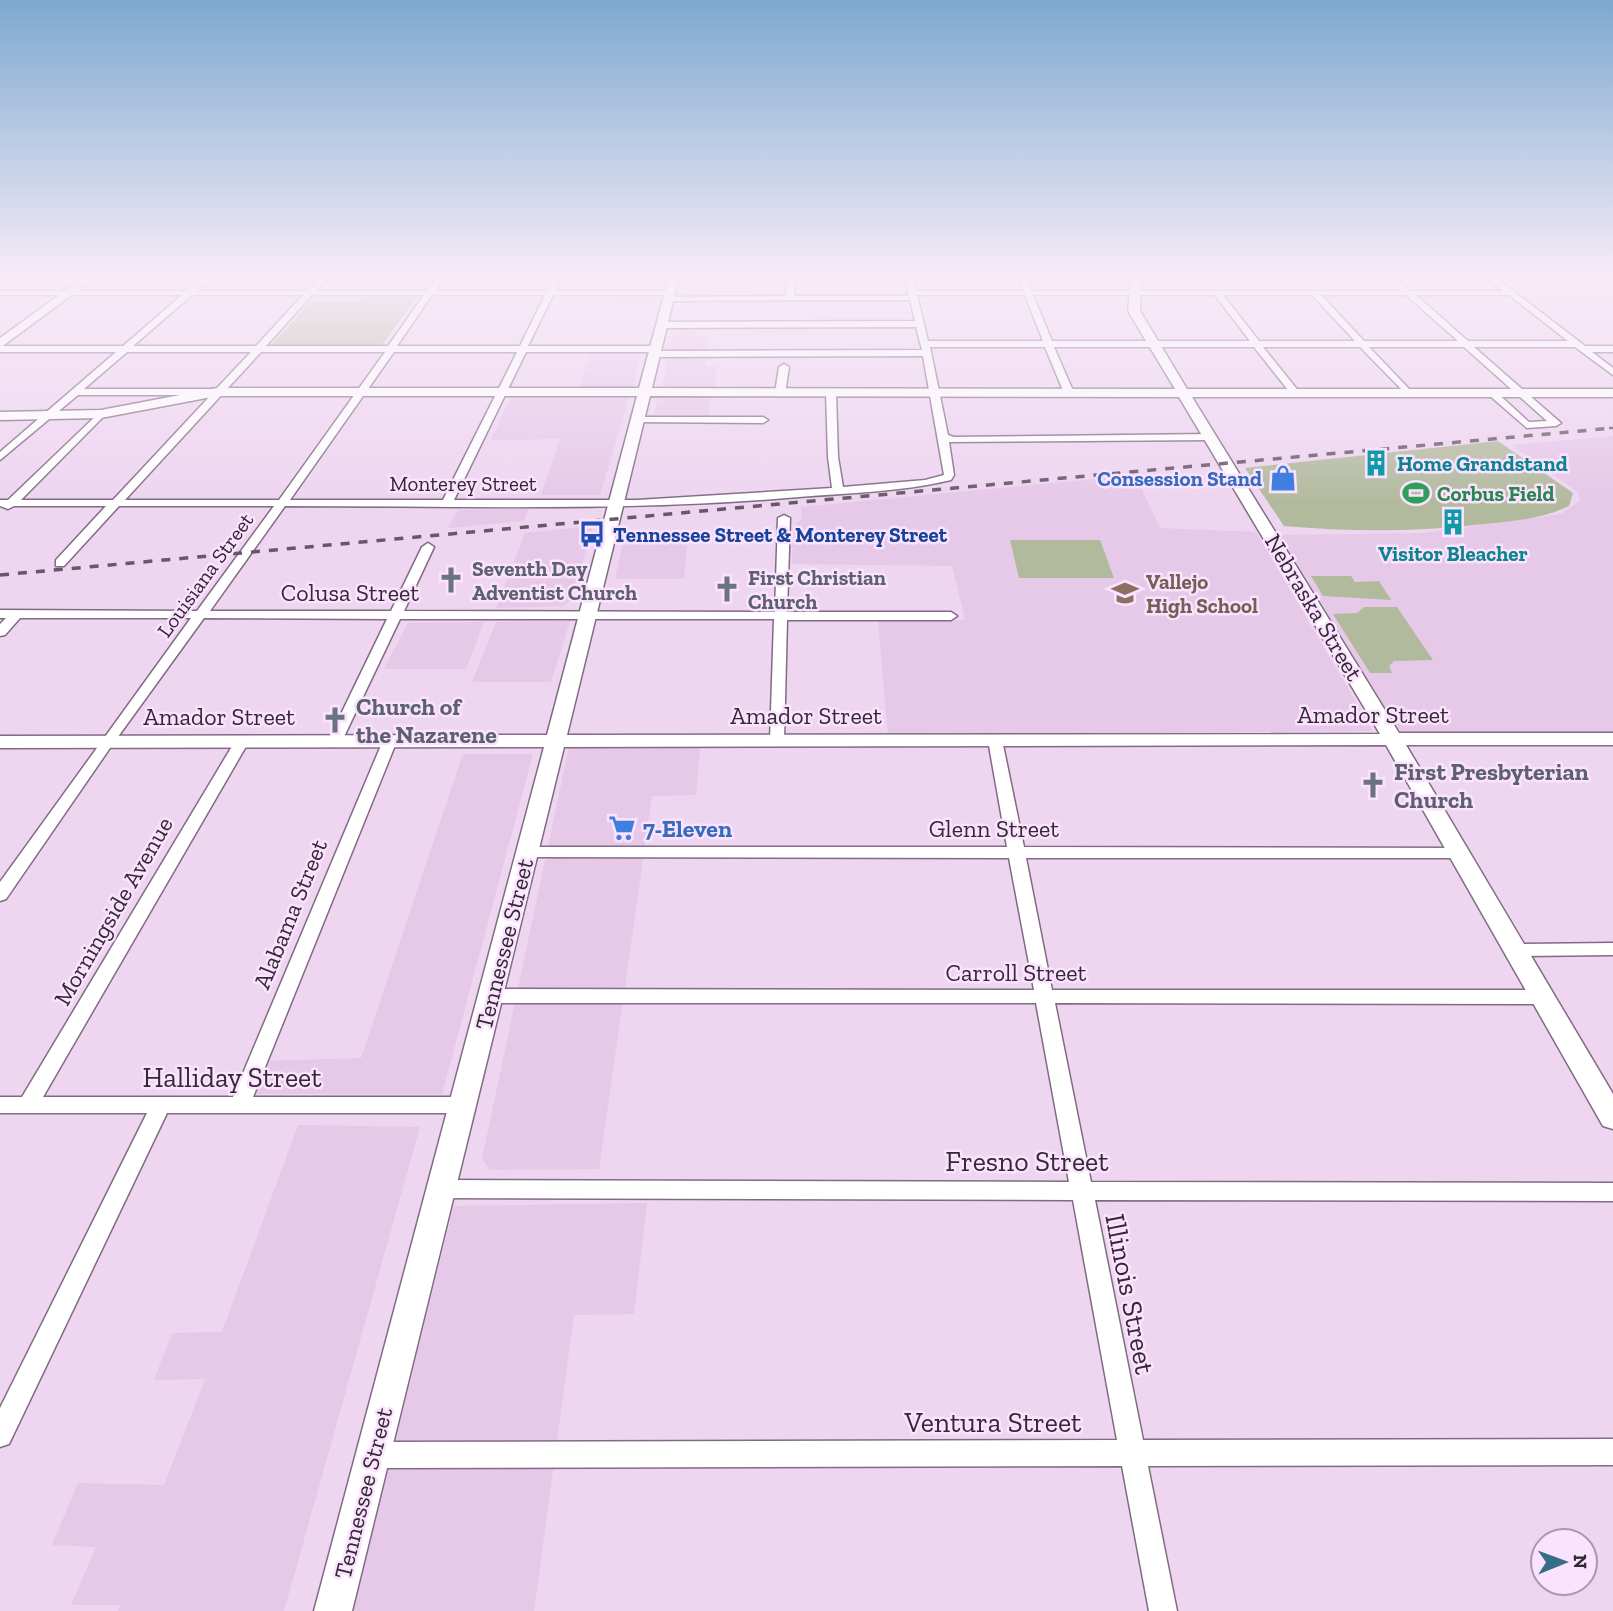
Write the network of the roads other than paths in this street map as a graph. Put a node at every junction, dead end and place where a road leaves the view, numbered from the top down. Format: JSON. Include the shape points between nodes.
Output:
{"nodes":[{"id":1,"x":123,"y":352,"type":"edge"},
{"id":2,"x":254,"y":352,"type":"edge"},
{"id":3,"x":388,"y":352,"type":"edge"},
{"id":4,"x":522,"y":352,"type":"edge"},
{"id":5,"x":654,"y":352,"type":"edge"},
{"id":6,"x":926,"y":352,"type":"edge"},
{"id":7,"x":1052,"y":352,"type":"edge"},
{"id":8,"x":1159,"y":352,"type":"edge"},
{"id":9,"x":1263,"y":352,"type":"edge"},
{"id":10,"x":1370,"y":352,"type":"edge"},
{"id":11,"x":1474,"y":352,"type":"edge"},
{"id":12,"x":1587,"y":352,"type":"edge"},
{"id":13,"x":784,"y":367,"type":"dead end"},
{"id":14,"x":1613,"y":372,"type":"edge"},
{"id":15,"x":75,"y":392,"type":"junction"},
{"id":16,"x":217,"y":392,"type":"junction"},
{"id":17,"x":359,"y":393,"type":"junction"},
{"id":18,"x":502,"y":393,"type":"junction"},
{"id":19,"x":645,"y":393,"type":"junction"},
{"id":20,"x":779,"y":393,"type":"junction"},
{"id":21,"x":831,"y":393,"type":"junction"},
{"id":22,"x":936,"y":393,"type":"junction"},
{"id":23,"x":1069,"y":393,"type":"junction"},
{"id":24,"x":1184,"y":393,"type":"junction"},
{"id":25,"x":1295,"y":393,"type":"junction"},
{"id":26,"x":1408,"y":393,"type":"junction"},
{"id":27,"x":1492,"y":393,"type":"junction"},
{"id":28,"x":1521,"y":393,"type":"junction"},
{"id":29,"x":1613,"y":393,"type":"edge"},
{"id":30,"x":101,"y":414,"type":"junction"},
{"id":31,"x":0,"y":416,"type":"edge"},
{"id":32,"x":48,"y":416,"type":"junction"},
{"id":33,"x":638,"y":420,"type":"junction"},
{"id":34,"x":763,"y":420,"type":"dead end"},
{"id":35,"x":944,"y":436,"type":"junction"},
{"id":36,"x":1211,"y":437,"type":"junction"},
{"id":37,"x":0,"y":457,"type":"edge"},
{"id":38,"x":838,"y":491,"type":"junction"},
{"id":39,"x":117,"y":502,"type":"junction"},
{"id":40,"x":5,"y":503,"type":"edge"},
{"id":41,"x":281,"y":503,"type":"junction"},
{"id":42,"x":447,"y":503,"type":"junction"},
{"id":43,"x":617,"y":503,"type":"junction"},
{"id":44,"x":0,"y":513,"type":"edge"},
{"id":45,"x":784,"y":518,"type":"dead end"},
{"id":46,"x":428,"y":547,"type":"dead end"},
{"id":47,"x":60,"y":563,"type":"dead end"},
{"id":48,"x":0,"y":614,"type":"edge"},
{"id":49,"x":17,"y":614,"type":"junction"},
{"id":50,"x":200,"y":615,"type":"junction"},
{"id":51,"x":396,"y":615,"type":"junction"},
{"id":52,"x":587,"y":615,"type":"junction"},
{"id":53,"x":781,"y":615,"type":"junction"},
{"id":54,"x":951,"y":616,"type":"dead end"},
{"id":55,"x":0,"y":632,"type":"edge"},
{"id":56,"x":1613,"y":739,"type":"edge"},
{"id":57,"x":995,"y":740,"type":"junction"},
{"id":58,"x":1394,"y":740,"type":"junction"},
{"id":59,"x":777,"y":741,"type":"junction"},
{"id":60,"x":0,"y":742,"type":"edge"},
{"id":61,"x":107,"y":742,"type":"junction"},
{"id":62,"x":241,"y":743,"type":"junction"},
{"id":63,"x":334,"y":743,"type":"junction"},
{"id":64,"x":389,"y":743,"type":"junction"},
{"id":65,"x":555,"y":743,"type":"junction"},
{"id":66,"x":527,"y":852,"type":"junction"},
{"id":67,"x":1017,"y":853,"type":"junction"},
{"id":68,"x":1460,"y":853,"type":"junction"},
{"id":69,"x":0,"y":895,"type":"edge"},
{"id":70,"x":1613,"y":949,"type":"edge"},
{"id":71,"x":1515,"y":950,"type":"junction"},
{"id":72,"x":491,"y":996,"type":"junction"},
{"id":73,"x":1045,"y":996,"type":"junction"},
{"id":74,"x":1542,"y":997,"type":"junction"},
{"id":75,"x":240,"y":1104,"type":"junction"},
{"id":76,"x":0,"y":1105,"type":"edge"},
{"id":77,"x":29,"y":1105,"type":"junction"},
{"id":78,"x":161,"y":1105,"type":"junction"},
{"id":79,"x":463,"y":1105,"type":"junction"},
{"id":80,"x":1613,"y":1118,"type":"edge"},
{"id":81,"x":442,"y":1189,"type":"junction"},
{"id":82,"x":1082,"y":1191,"type":"junction"},
{"id":83,"x":1613,"y":1192,"type":"edge"},
{"id":84,"x":0,"y":1435,"type":"edge"},
{"id":85,"x":1613,"y":1452,"type":"edge"},
{"id":86,"x":1133,"y":1453,"type":"junction"},
{"id":87,"x":373,"y":1455,"type":"junction"},
{"id":88,"x":334,"y":1611,"type":"edge"},
{"id":89,"x":1163,"y":1611,"type":"edge"}],
"edges":[{"from":1,"to":15,"type":"street"},
{"from":2,"to":16,"type":"street"},
{"from":3,"to":17,"type":"street","name":"Louisiana Street"},
{"from":4,"to":18,"type":"street"},
{"from":5,"to":19,"type":"main road","name":"Tennessee Street"},
{"from":6,"to":22,"type":"street"},
{"from":7,"to":23,"type":"street"},
{"from":8,"to":24,"type":"main road","name":"Nebraska Street"},
{"from":9,"to":25,"type":"street"},
{"from":10,"to":26,"type":"street"},
{"from":11,"to":28,"type":"street"},
{"from":12,"to":14,"type":"street"},
{"from":13,"to":20,"type":"street"},
{"from":15,"to":16,"type":"street"},
{"from":15,"to":32,"type":"street"},
{"from":16,"to":17,"type":"main road"},
{"from":16,"to":30,"type":"main road"},
{"from":16,"to":39,"type":"street"},
{"from":17,"to":18,"type":"main road"},
{"from":17,"to":41,"type":"street","name":"Louisiana Street"},
{"from":18,"to":19,"type":"main road"},
{"from":18,"to":42,"type":"street"},
{"from":19,"to":20,"type":"main road"},
{"from":19,"to":33,"type":"main road","name":"Tennessee Street"},
{"from":20,"to":21,"type":"main road"},
{"from":21,"to":22,"type":"main road"},
{"from":21,"to":38,"type":"street"},
{"from":22,"to":23,"type":"main road"},
{"from":22,"to":35,"type":"street"},
{"from":23,"to":24,"type":"main road"},
{"from":24,"to":25,"type":"main road"},
{"from":24,"to":36,"type":"main road","name":"Nebraska Street"},
{"from":25,"to":26,"type":"main road"},
{"from":26,"to":27,"type":"main road"},
{"from":27,"to":28,"type":"main road"},
{"from":27,"to":28,"type":"street","via":[[1527,425],[1556,423]]},
{"from":28,"to":29,"type":"main road"},
{"from":30,"to":32,"type":"main road"},
{"from":30,"to":40,"type":"street"},
{"from":31,"to":32,"type":"main road"},
{"from":32,"to":37,"type":"street"},
{"from":33,"to":34,"type":"street"},
{"from":33,"to":43,"type":"main road","name":"Tennessee Street"},
{"from":35,"to":36,"type":"street","via":[[953,440]]},
{"from":35,"to":38,"type":"street","name":"Monterey Street","via":[[947,478]]},
{"from":36,"to":58,"type":"main road","name":"Nebraska Street"},
{"from":38,"to":43,"type":"street","name":"Monterey Street"},
{"from":39,"to":40,"type":"street","name":"Monterey Street"},
{"from":39,"to":41,"type":"street","name":"Monterey Street"},
{"from":39,"to":47,"type":"street"},
{"from":40,"to":44,"type":"street"},
{"from":41,"to":42,"type":"street","name":"Monterey Street"},
{"from":41,"to":50,"type":"street","name":"Louisiana Street"},
{"from":42,"to":43,"type":"street","name":"Monterey Street"},
{"from":43,"to":52,"type":"main road","name":"Tennessee Street"},
{"from":45,"to":53,"type":"street"},
{"from":46,"to":51,"type":"street"},
{"from":48,"to":49,"type":"street","name":"Colusa Street"},
{"from":49,"to":50,"type":"street","name":"Colusa Street"},
{"from":49,"to":55,"type":"street"},
{"from":50,"to":51,"type":"street","name":"Colusa Street"},
{"from":50,"to":61,"type":"street","name":"Louisiana Street"},
{"from":51,"to":52,"type":"street","name":"Colusa Street"},
{"from":51,"to":63,"type":"street"},
{"from":52,"to":53,"type":"street","name":"Colusa Street"},
{"from":52,"to":65,"type":"main road","name":"Tennessee Street"},
{"from":53,"to":54,"type":"street","name":"Colusa Street"},
{"from":53,"to":59,"type":"street"},
{"from":56,"to":58,"type":"main road","name":"Amador Street"},
{"from":57,"to":58,"type":"main road","name":"Amador Street"},
{"from":57,"to":59,"type":"main road","name":"Amador Street"},
{"from":57,"to":67,"type":"street","name":"Illinois Street"},
{"from":58,"to":68,"type":"main road","name":"Nebraska Street"},
{"from":59,"to":65,"type":"main road","name":"Amador Street"},
{"from":60,"to":61,"type":"main road","name":"Amador Street"},
{"from":61,"to":62,"type":"main road","name":"Amador Street"},
{"from":61,"to":69,"type":"street","name":"Louisiana Street"},
{"from":62,"to":63,"type":"main road","name":"Amador Street"},
{"from":62,"to":77,"type":"street","name":"Morningside Avenue"},
{"from":63,"to":64,"type":"main road","name":"Amador Street"},
{"from":64,"to":65,"type":"main road","name":"Amador Street"},
{"from":64,"to":75,"type":"street","name":"Alabama Street"},
{"from":65,"to":66,"type":"main road","name":"Tennessee Street"},
{"from":66,"to":67,"type":"street","name":"Glenn Street"},
{"from":66,"to":72,"type":"main road","name":"Tennessee Street"},
{"from":67,"to":68,"type":"street","name":"Glenn Street"},
{"from":67,"to":73,"type":"street","name":"Illinois Street"},
{"from":68,"to":71,"type":"main road","name":"Nebraska Street"},
{"from":70,"to":71,"type":"street"},
{"from":71,"to":74,"type":"main road","name":"Nebraska Street"},
{"from":72,"to":73,"type":"street","name":"Carroll Street"},
{"from":72,"to":79,"type":"main road","name":"Tennessee Street"},
{"from":73,"to":74,"type":"street","name":"Carroll Street"},
{"from":73,"to":82,"type":"street","name":"Illinois Street"},
{"from":74,"to":80,"type":"main road","name":"Nebraska Street"},
{"from":75,"to":78,"type":"street","name":"Halliday Street"},
{"from":75,"to":79,"type":"street","name":"Halliday Street"},
{"from":76,"to":77,"type":"street","name":"Halliday Street"},
{"from":77,"to":78,"type":"street","name":"Halliday Street"},
{"from":78,"to":84,"type":"street"},
{"from":79,"to":81,"type":"main road","name":"Tennessee Street"},
{"from":81,"to":82,"type":"street","name":"Fresno Street"},
{"from":81,"to":87,"type":"main road","name":"Tennessee Street"},
{"from":82,"to":83,"type":"street","name":"Fresno Street"},
{"from":82,"to":86,"type":"street","name":"Illinois Street"},
{"from":85,"to":86,"type":"street","name":"Ventura Street"},
{"from":86,"to":87,"type":"street","name":"Ventura Street"},
{"from":86,"to":89,"type":"street","name":"Illinois Street"},
{"from":87,"to":88,"type":"main road","name":"Tennessee Street"}]}
